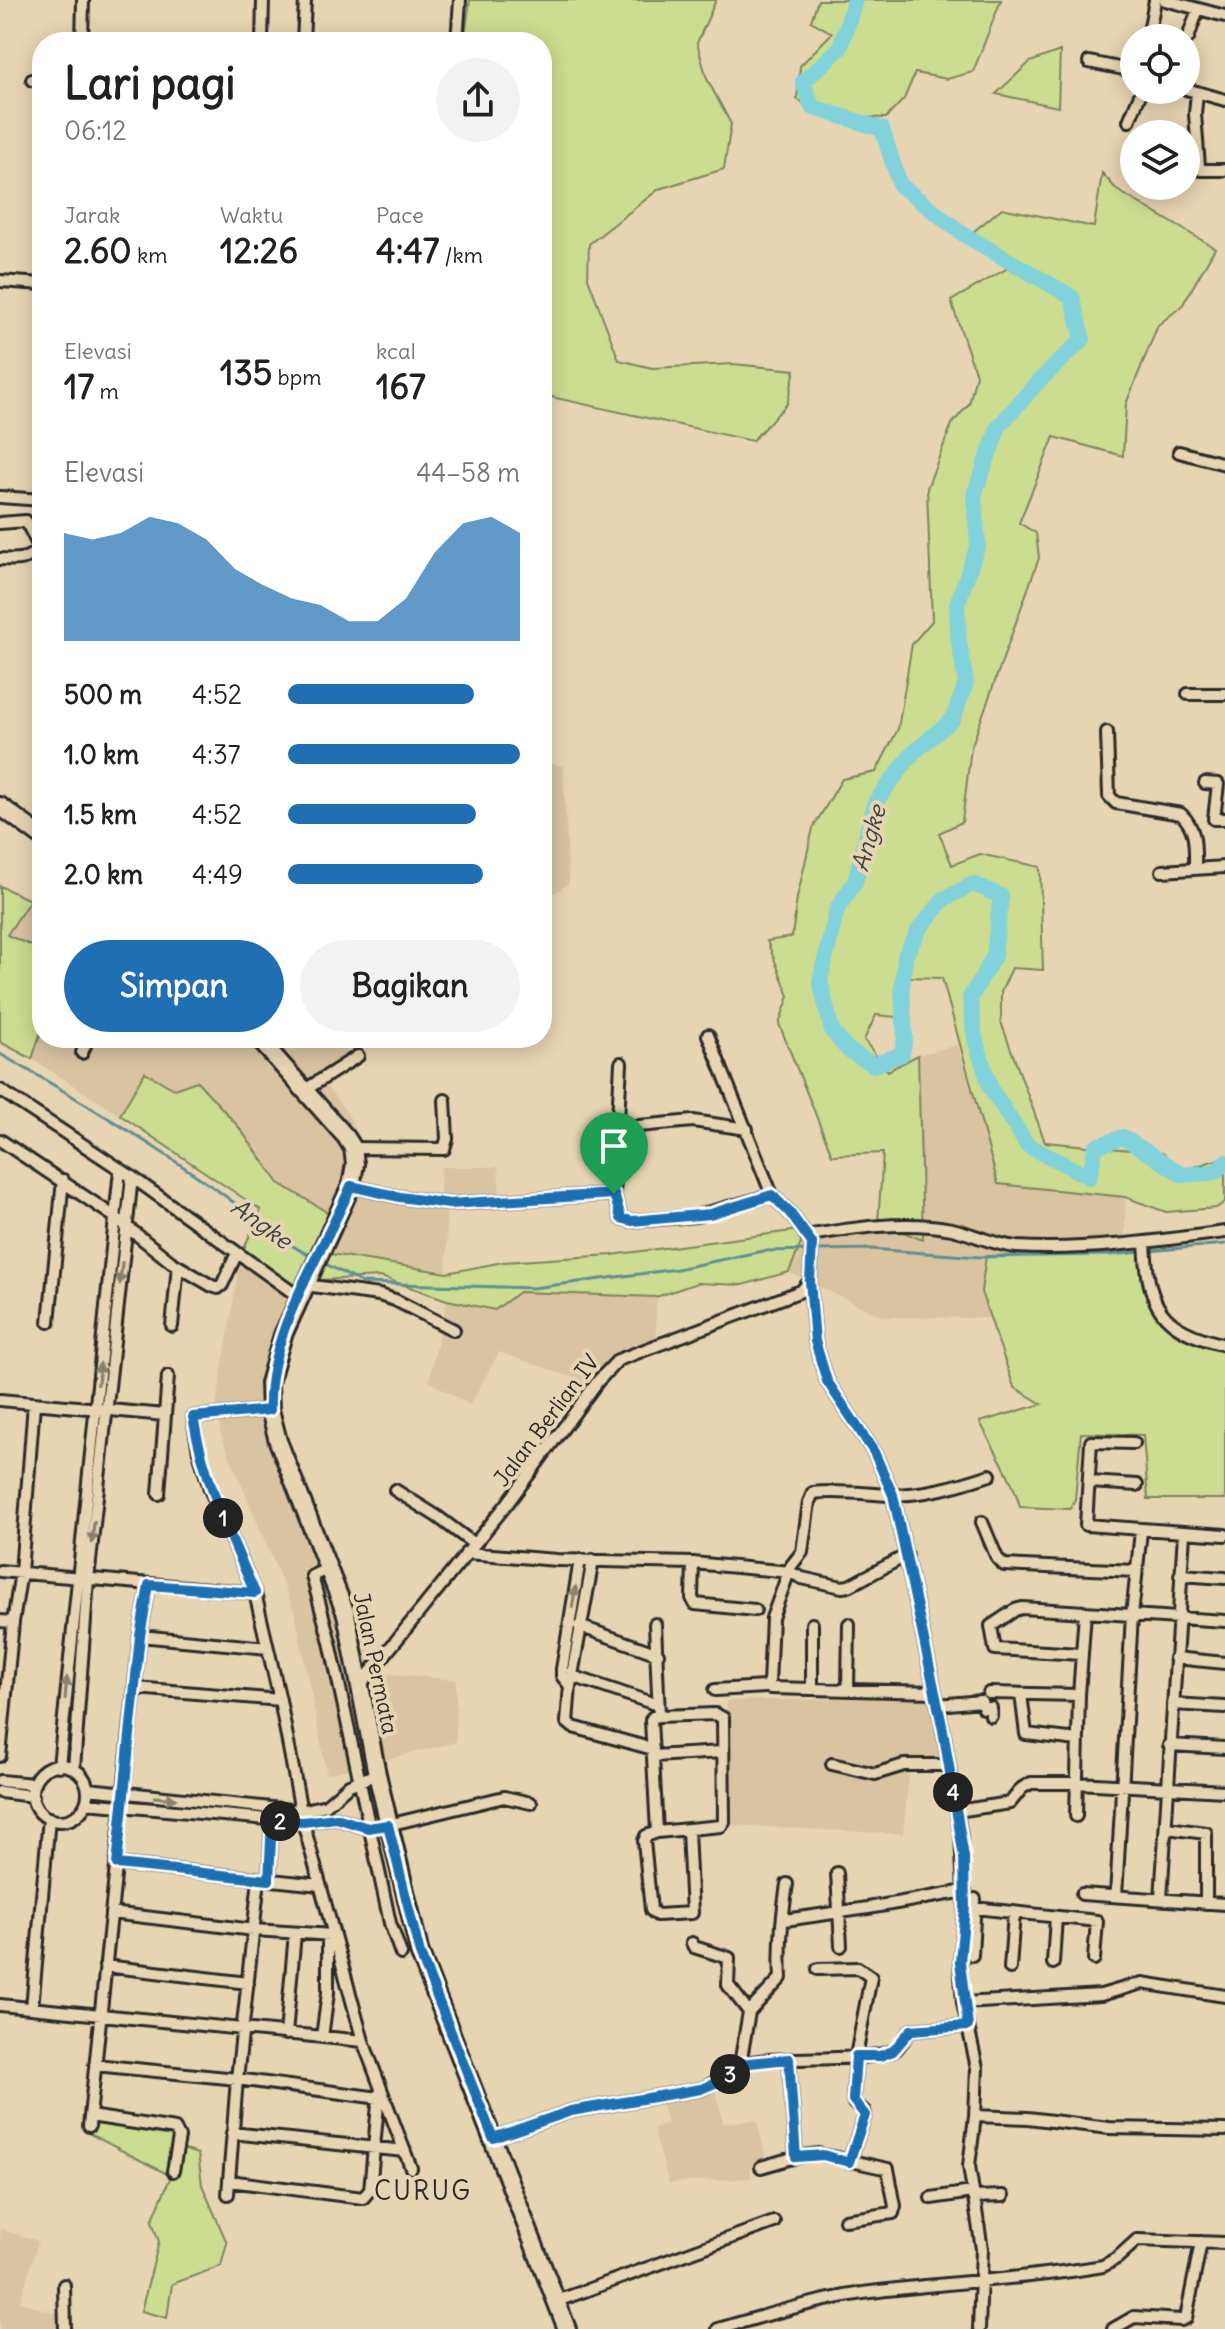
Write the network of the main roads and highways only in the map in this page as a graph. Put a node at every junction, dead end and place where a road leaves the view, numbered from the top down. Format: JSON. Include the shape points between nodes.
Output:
{"nodes":[{"id":1,"x":0,"y":806,"type":"edge"},
{"id":2,"x":32,"y":830,"type":"edge"},
{"id":3,"x":267,"y":1048,"type":"edge"},
{"id":4,"x":567,"y":2329,"type":"edge"}],
"edges":[{"from":1,"to":2,"type":"main road"},
{"from":3,"to":4,"type":"main road","name":"Jalan Permata","via":[[346,1137],[355,1164],[351,1186],[273,1364],[270,1410],[351,1632],[377,1774],[420,1954]]}]}
